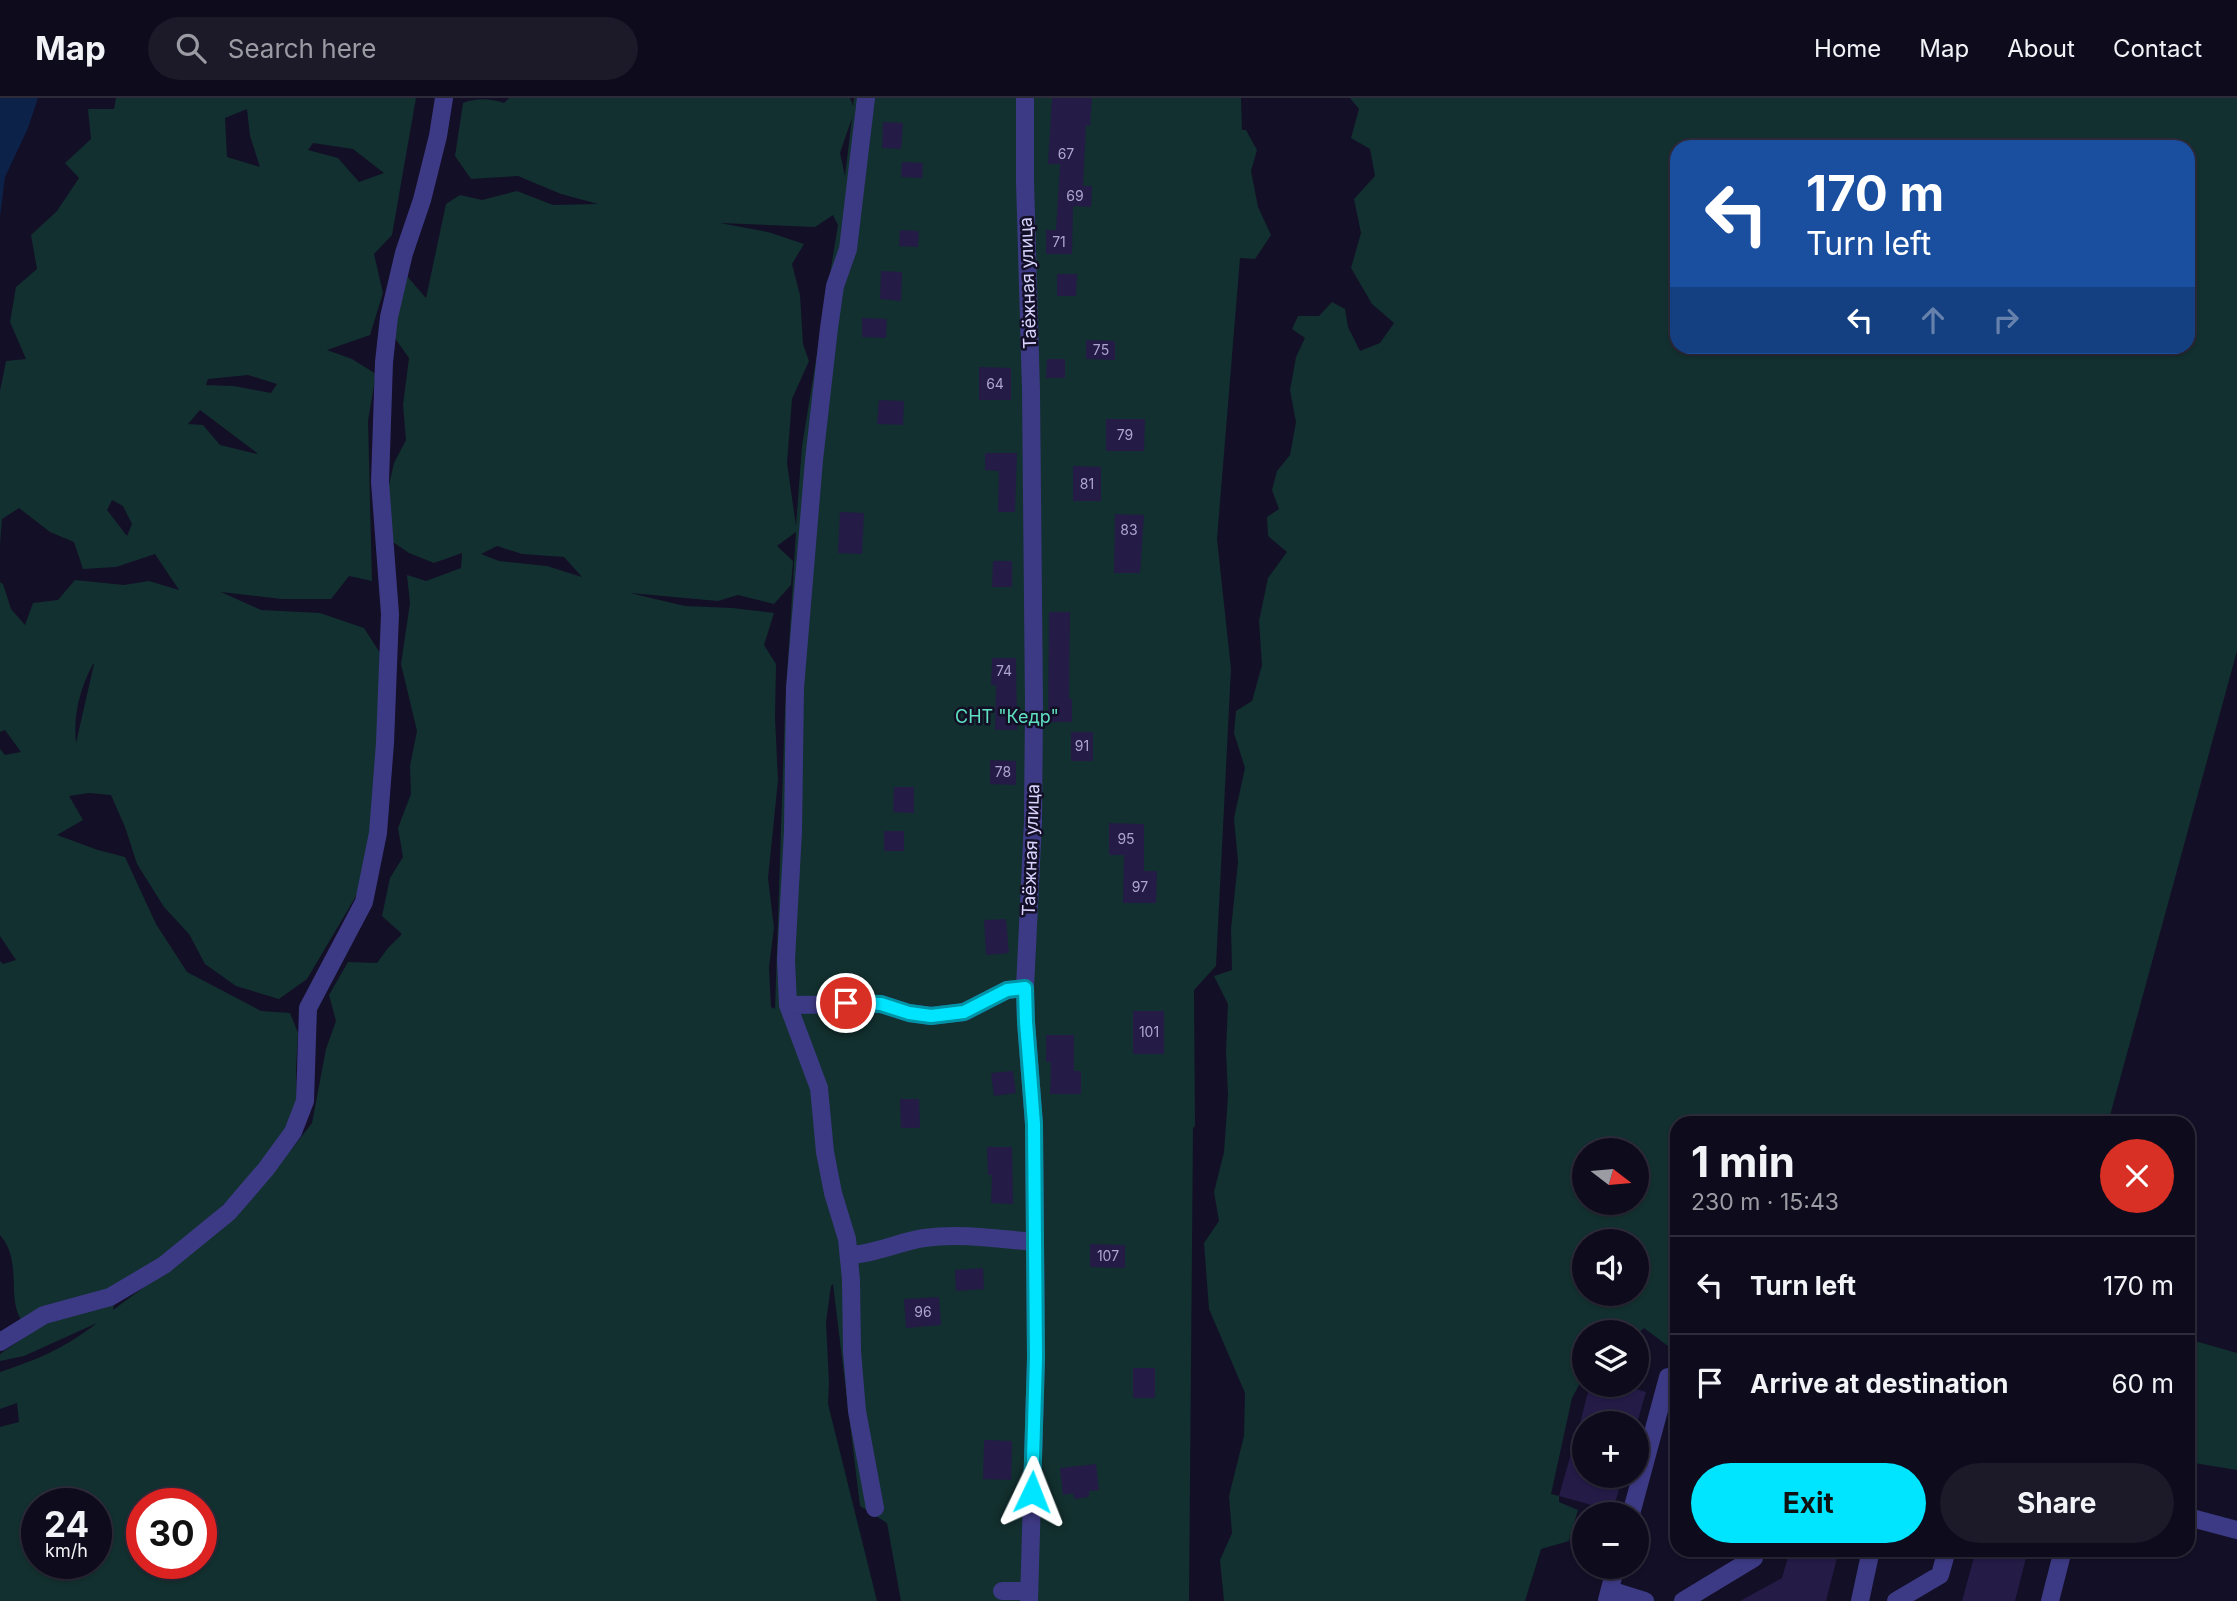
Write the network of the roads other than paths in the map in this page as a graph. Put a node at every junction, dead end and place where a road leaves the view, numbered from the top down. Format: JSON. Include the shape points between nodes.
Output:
{"nodes":[{"id":1,"x":444,"y":98,"type":"edge"},
{"id":2,"x":866,"y":98,"type":"edge"},
{"id":3,"x":1025,"y":98,"type":"edge"},
{"id":4,"x":1025,"y":988,"type":"junction"},
{"id":5,"x":788,"y":1004,"type":"junction"},
{"id":6,"x":1035,"y":1241,"type":"junction"},
{"id":7,"x":849,"y":1255,"type":"junction"},
{"id":8,"x":0,"y":1342,"type":"edge"},
{"id":9,"x":1670,"y":1377,"type":"edge"},
{"id":10,"x":1634,"y":1502,"type":"edge"},
{"id":11,"x":875,"y":1508,"type":"dead end"},
{"id":12,"x":2195,"y":1519,"type":"edge"},
{"id":13,"x":2237,"y":1530,"type":"edge"},
{"id":14,"x":1754,"y":1557,"type":"edge"},
{"id":15,"x":1869,"y":1557,"type":"edge"},
{"id":16,"x":1945,"y":1557,"type":"edge"},
{"id":17,"x":2061,"y":1557,"type":"edge"},
{"id":18,"x":1002,"y":1591,"type":"dead end"},
{"id":19,"x":1608,"y":1595,"type":"edge"},
{"id":20,"x":1029,"y":1596,"type":"edge"},
{"id":21,"x":1645,"y":1601,"type":"edge"},
{"id":22,"x":1683,"y":1601,"type":"edge"},
{"id":23,"x":1860,"y":1601,"type":"edge"},
{"id":24,"x":1896,"y":1601,"type":"edge"},
{"id":25,"x":2050,"y":1601,"type":"edge"}],
"edges":[{"from":1,"to":8,"type":"street","via":[[422,200],[389,317],[384,362],[380,482],[390,614],[377,833],[364,902],[308,1008],[305,1101],[293,1132],[266,1169],[229,1212],[164,1265],[110,1297],[44,1315]]},
{"from":2,"to":5,"type":"street","via":[[848,249],[835,286],[829,328],[799,625]]},
{"from":3,"to":4,"type":"street","name":"Таёжная улица","via":[[1034,691]]},
{"from":4,"to":5,"type":"street","via":[[1007,990],[964,1012],[931,1016],[881,1004]]},
{"from":4,"to":6,"type":"street","name":"Таёжная улица","via":[[1034,1124]]},
{"from":5,"to":7,"type":"street","via":[[819,1088],[825,1152]]},
{"from":6,"to":7,"type":"street","via":[[951,1235]]},
{"from":6,"to":20,"type":"street","name":"Таёжная улица"},
{"from":7,"to":11,"type":"street","via":[[857,1411]]},
{"from":9,"to":10,"type":"street"},
{"from":12,"to":13,"type":"street"},
{"from":14,"to":22,"type":"street"},
{"from":15,"to":23,"type":"street"},
{"from":16,"to":24,"type":"street","via":[[1940,1575]]},
{"from":17,"to":25,"type":"street"},
{"from":18,"to":20,"type":"street"},
{"from":19,"to":21,"type":"street"}]}
